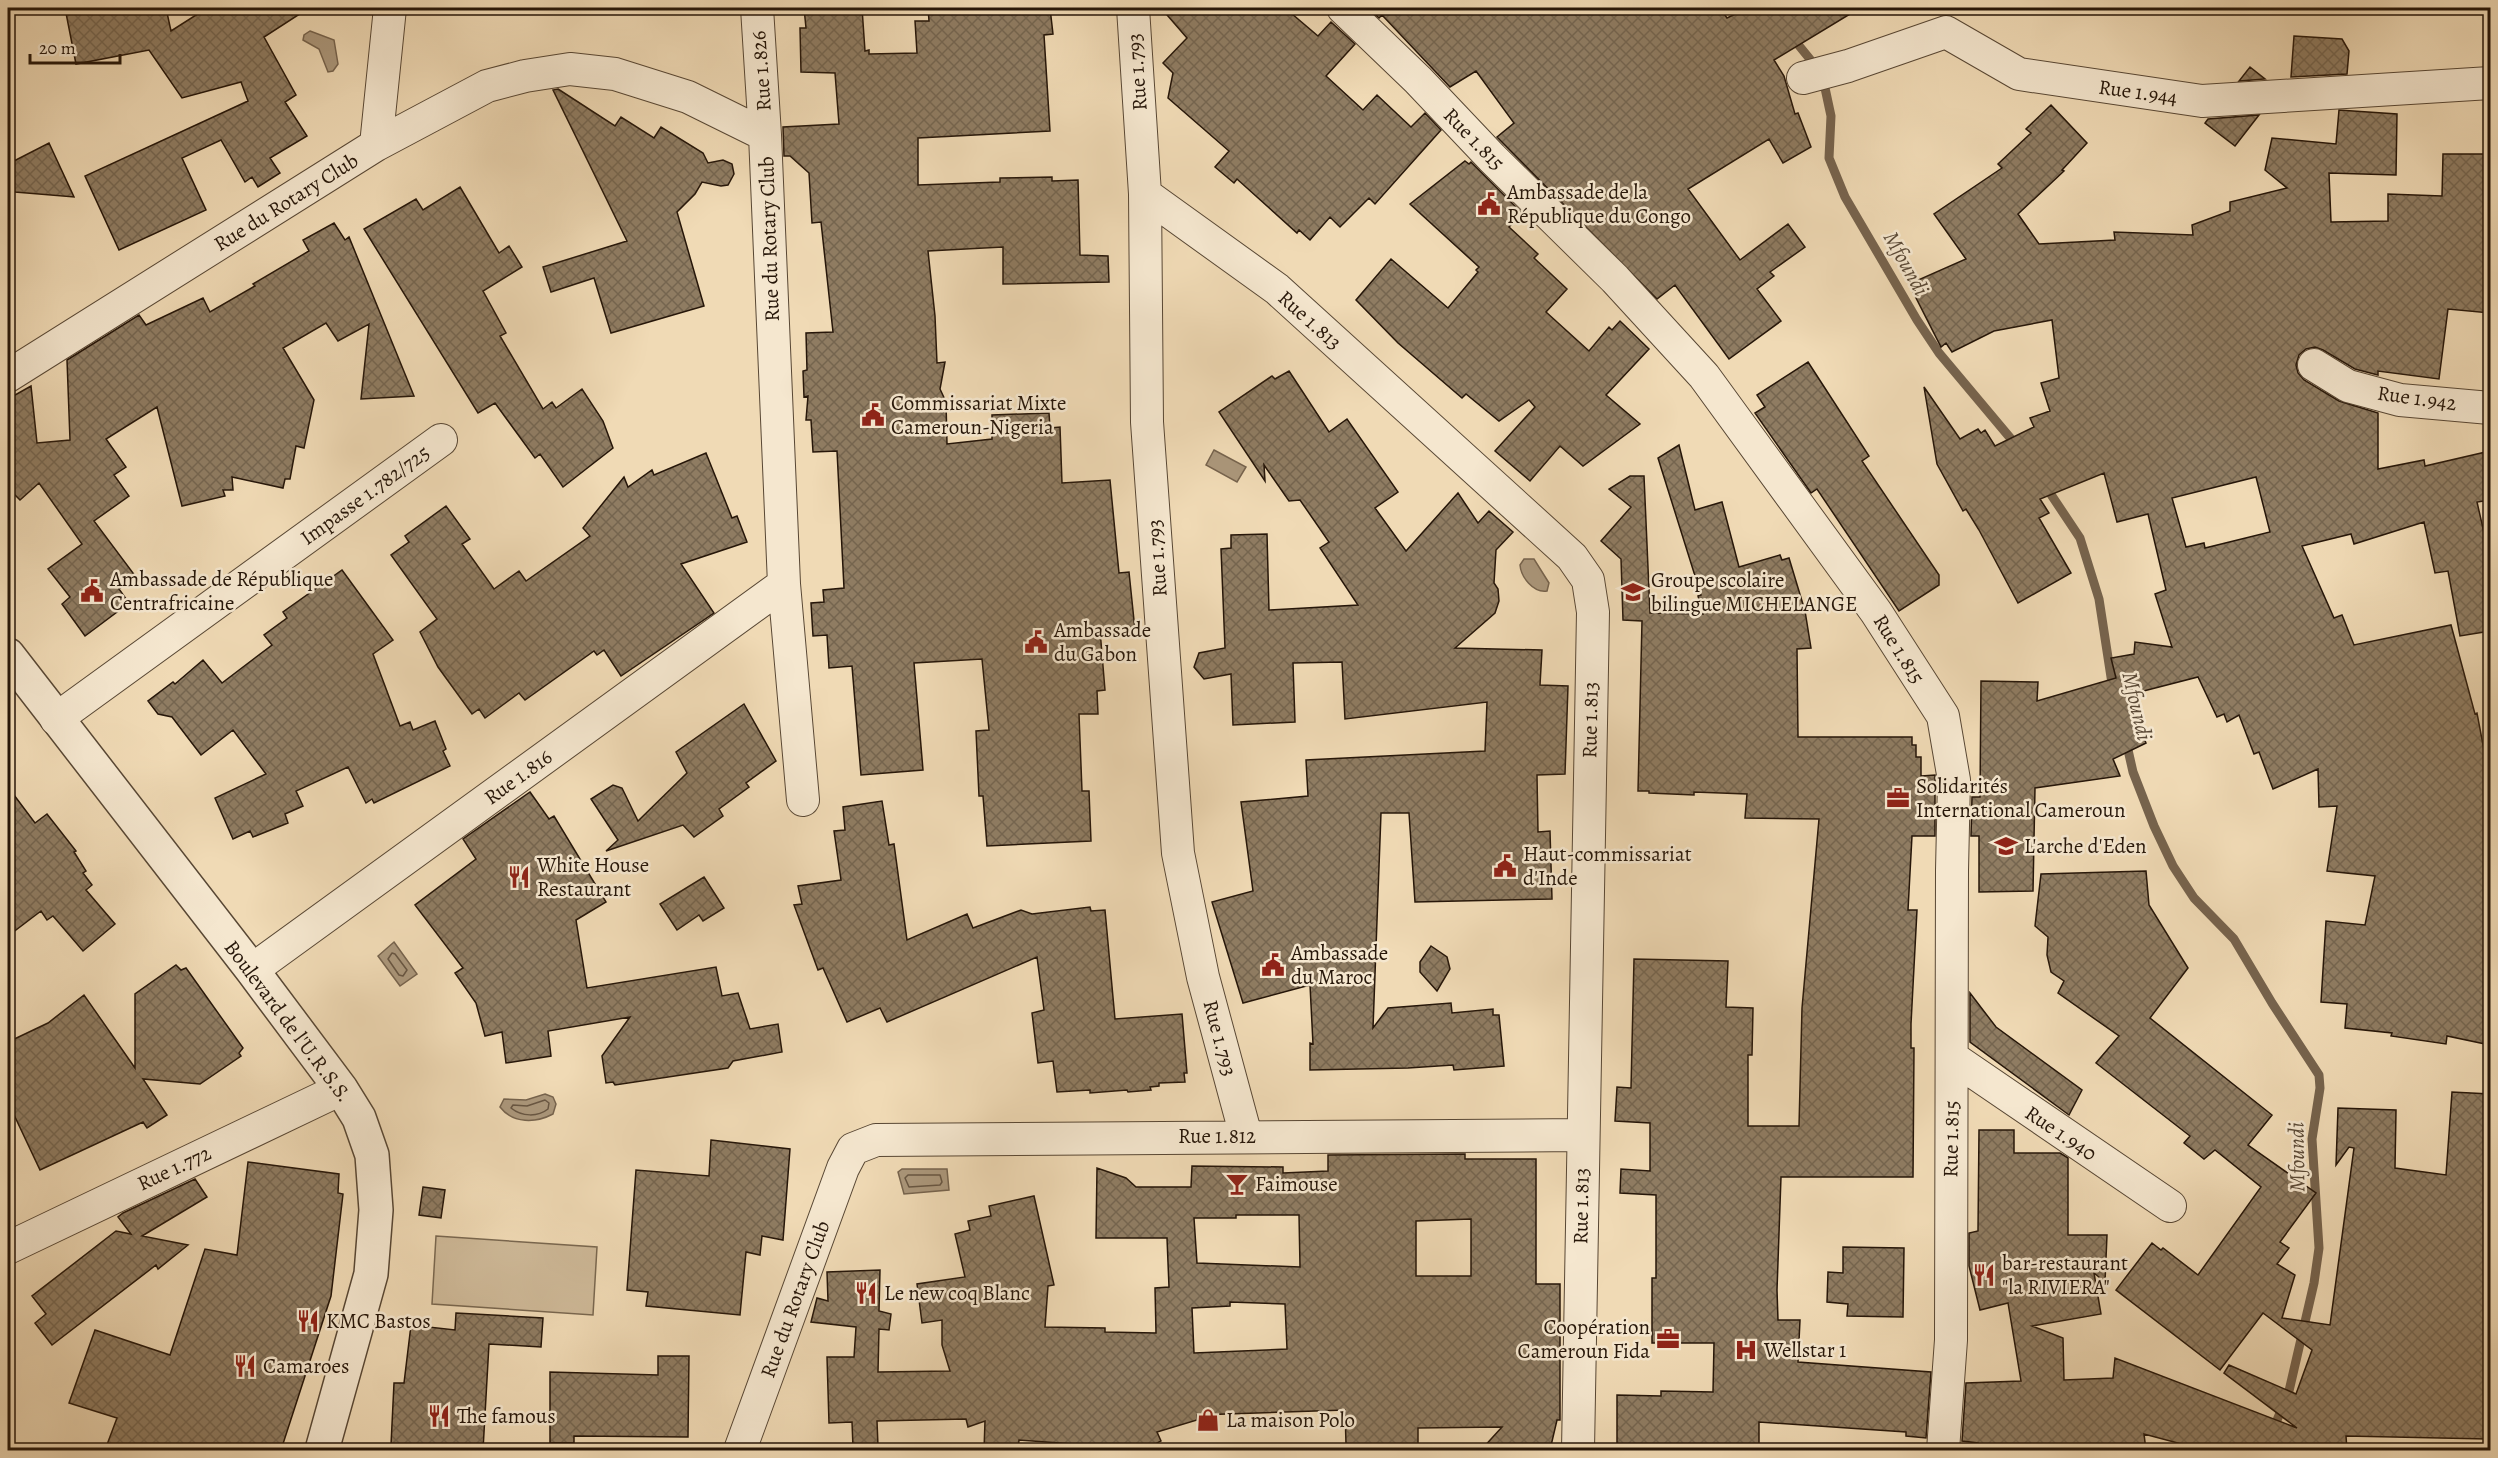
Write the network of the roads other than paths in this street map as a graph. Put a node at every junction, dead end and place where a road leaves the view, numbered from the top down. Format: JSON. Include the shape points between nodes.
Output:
{"nodes":[{"id":1,"x":390,"y":8,"type":"edge"},
{"id":2,"x":757,"y":8,"type":"edge"},
{"id":3,"x":1133,"y":8,"type":"edge"},
{"id":4,"x":1343,"y":8,"type":"edge"},
{"id":5,"x":1803,"y":78,"type":"dead end"},
{"id":6,"x":2490,"y":83,"type":"edge"},
{"id":7,"x":765,"y":135,"type":"junction"},
{"id":8,"x":376,"y":145,"type":"junction"},
{"id":9,"x":1145,"y":194,"type":"junction"},
{"id":10,"x":2314,"y":365,"type":"dead end"},
{"id":11,"x":8,"y":376,"type":"edge"},
{"id":12,"x":2490,"y":408,"type":"edge"},
{"id":13,"x":441,"y":440,"type":"dead end"},
{"id":14,"x":783,"y":584,"type":"junction"},
{"id":15,"x":8,"y":655,"type":"edge"},
{"id":16,"x":56,"y":719,"type":"junction"},
{"id":17,"x":803,"y":800,"type":"dead end"},
{"id":18,"x":252,"y":970,"type":"junction"},
{"id":19,"x":1953,"y":1058,"type":"junction"},
{"id":20,"x":341,"y":1089,"type":"junction"},
{"id":21,"x":1582,"y":1135,"type":"junction"},
{"id":22,"x":1246,"y":1136,"type":"junction"},
{"id":23,"x":853,"y":1149,"type":"joint"},
{"id":24,"x":2170,"y":1206,"type":"dead end"},
{"id":25,"x":8,"y":1248,"type":"edge"},
{"id":26,"x":322,"y":1450,"type":"edge"},
{"id":27,"x":740,"y":1450,"type":"edge"},
{"id":28,"x":1578,"y":1450,"type":"edge"},
{"id":29,"x":1943,"y":1450,"type":"edge"}],
"edges":[{"from":1,"to":8,"type":"street"},
{"from":2,"to":7,"type":"street","name":"Rue 1.826"},
{"from":3,"to":9,"type":"street","name":"Rue 1.793"},
{"from":4,"to":19,"type":"street","name":"Rue 1.815","via":[[1615,279],[1704,376],[1876,612],[1943,716],[1954,780]]},
{"from":5,"to":6,"type":"street","name":"Rue 1.944","via":[[1946,32],[2019,74],[2202,101]]},
{"from":7,"to":8,"type":"street","name":"Rue du Rotary Club","via":[[688,97],[615,74],[570,69],[487,87]]},
{"from":7,"to":14,"type":"street","name":"Rue du Rotary Club"},
{"from":8,"to":11,"type":"street","name":"Rue du Rotary Club"},
{"from":9,"to":21,"type":"street","name":"Rue 1.813","via":[[1276,289],[1572,557],[1588,580],[1593,612]]},
{"from":9,"to":22,"type":"street","name":"Rue 1.793","via":[[1148,422],[1178,853],[1203,977]]},
{"from":10,"to":12,"type":"street","name":"Rue 1.942","via":[[2348,386],[2400,400]]},
{"from":13,"to":16,"type":"street","name":"Impasse 1.782/725"},
{"from":14,"to":17,"type":"street","name":"Rue du Rotary Club"},
{"from":14,"to":18,"type":"street","name":"Rue 1.816"},
{"from":15,"to":16,"type":"street","name":"Boulevard de l'U.R.S.S."},
{"from":16,"to":18,"type":"street","name":"Boulevard de l'U.R.S.S."},
{"from":18,"to":20,"type":"street","name":"Boulevard de l'U.R.S.S."},
{"from":19,"to":24,"type":"street","name":"Rue 1.940"},
{"from":19,"to":29,"type":"street","name":"Rue 1.815","via":[[1951,1340]]},
{"from":20,"to":25,"type":"street","name":"Rue 1.772"},
{"from":20,"to":26,"type":"street","name":"Boulevard de l'U.R.S.S.","via":[[359,1118],[372,1155],[376,1210],[371,1274]]},
{"from":21,"to":22,"type":"street","name":"Rue 1.812"},
{"from":21,"to":28,"type":"street","name":"Rue 1.813"},
{"from":22,"to":23,"type":"street","name":"Rue 1.812","via":[[876,1140]]},
{"from":23,"to":27,"type":"street","name":"Rue du Rotary Club"}]}
